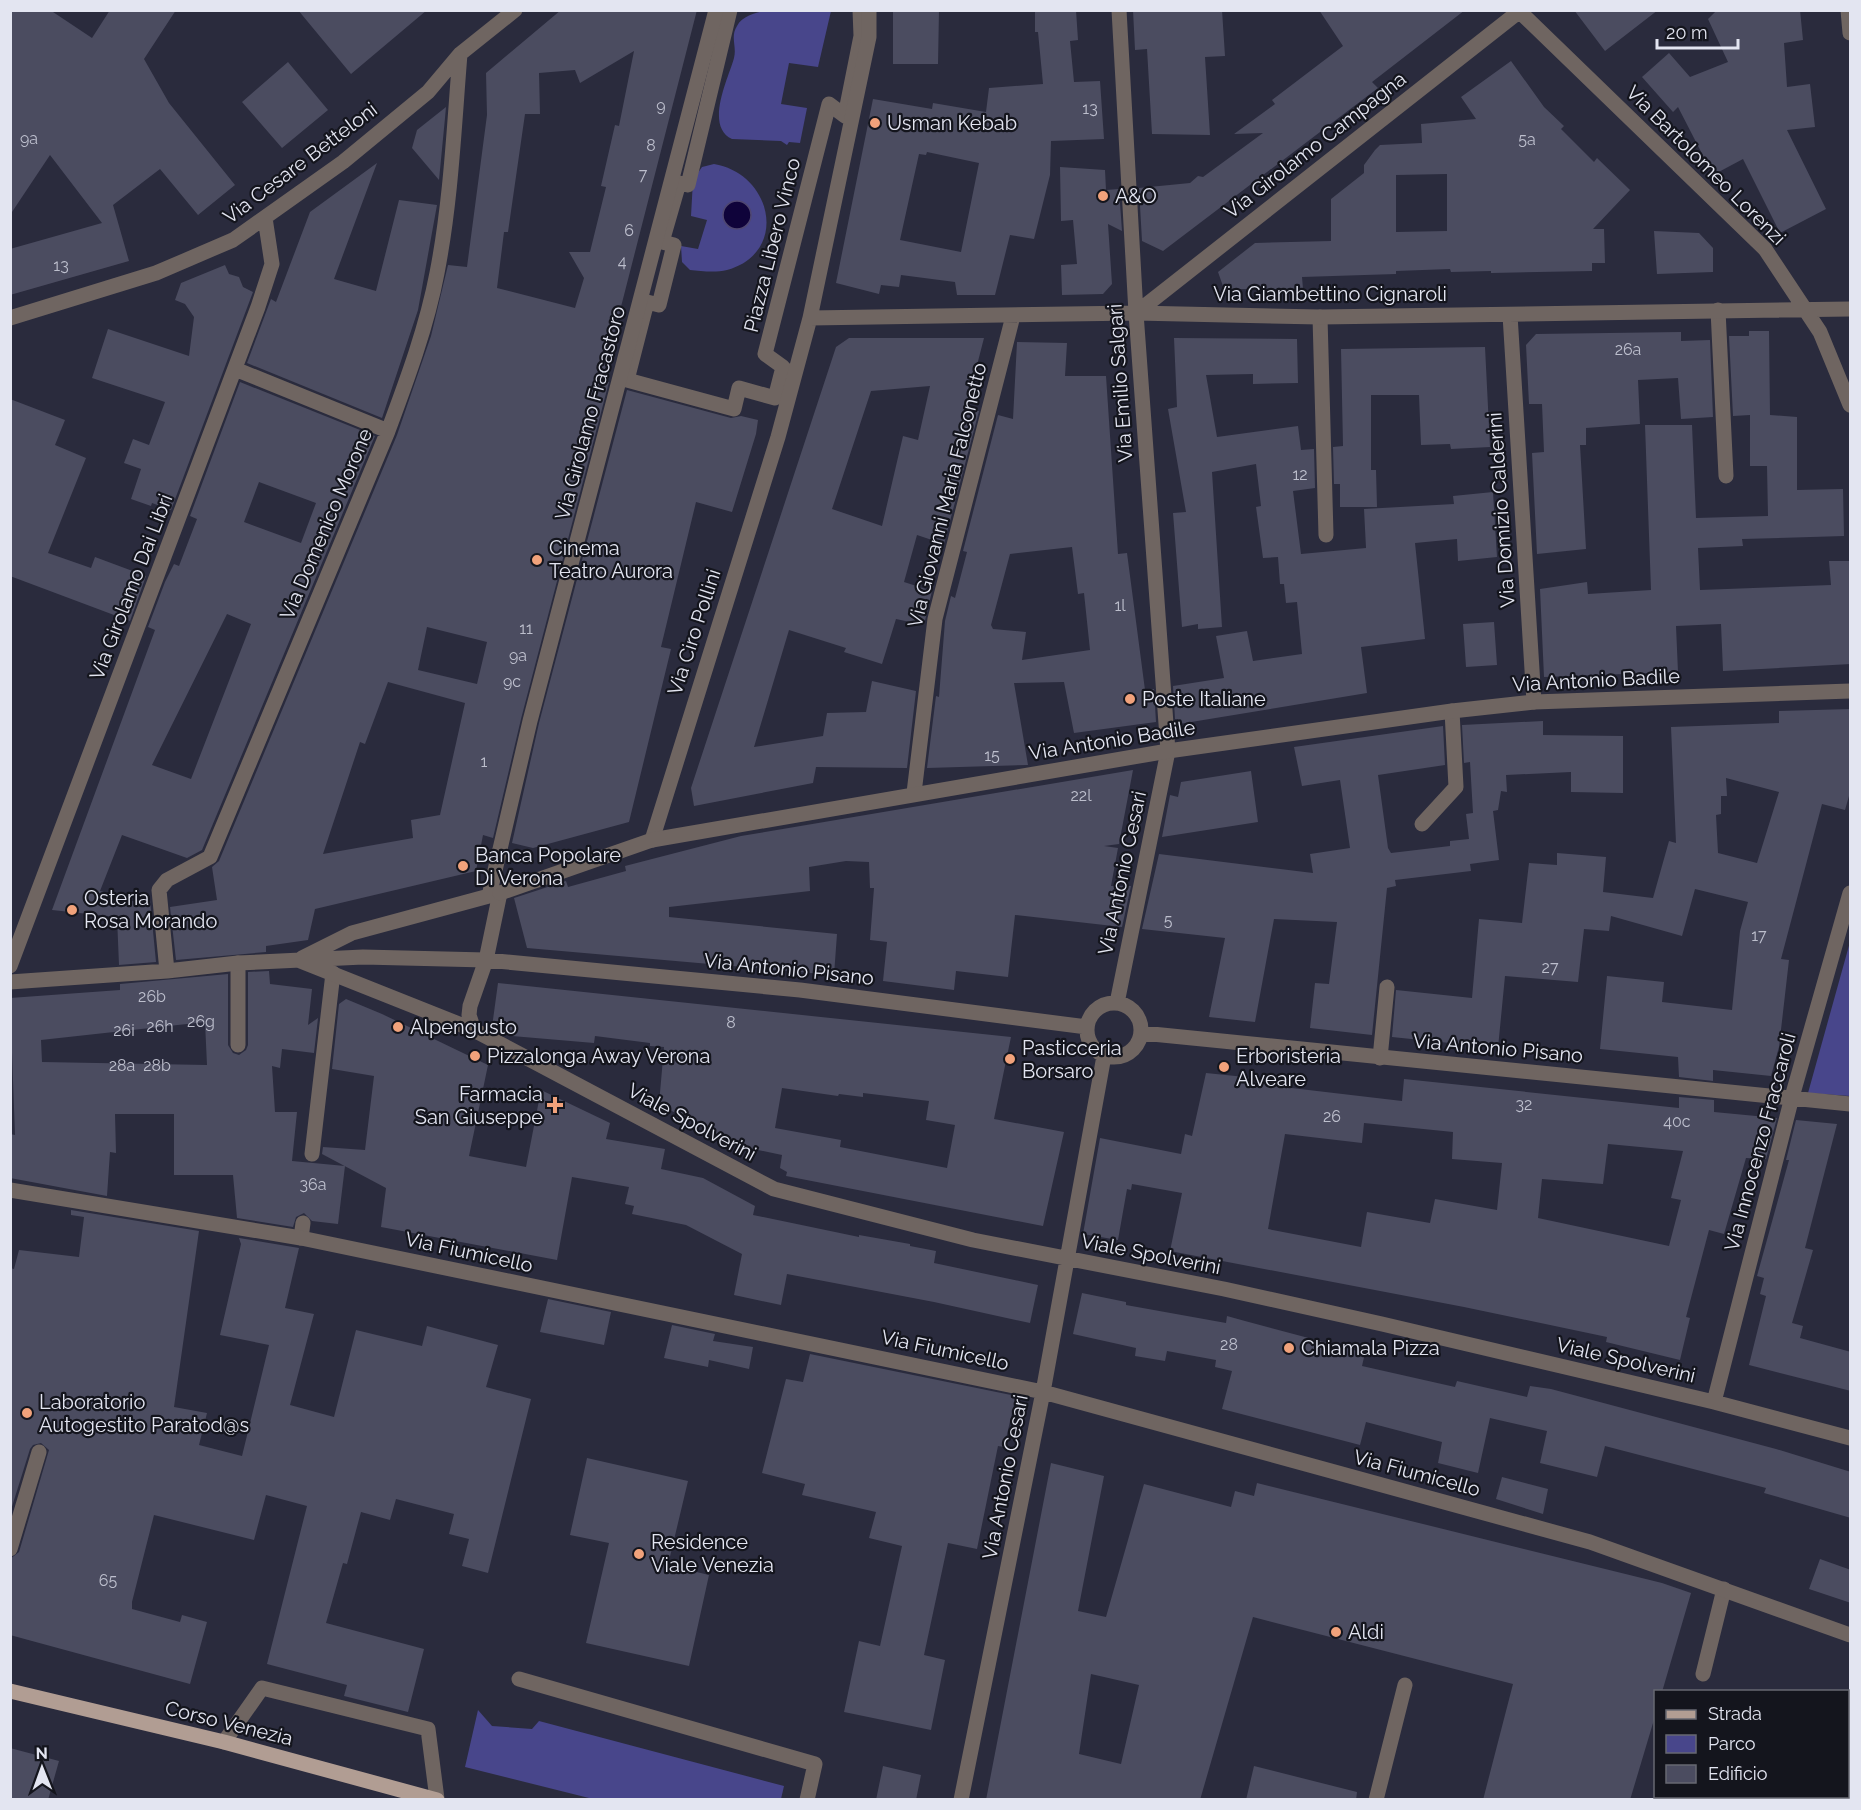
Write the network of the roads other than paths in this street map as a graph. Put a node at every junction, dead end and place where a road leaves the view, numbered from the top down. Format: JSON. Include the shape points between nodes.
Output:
{"nodes":[{"id":1,"x":515,"y":10,"type":"edge"},
{"id":2,"x":716,"y":10,"type":"edge"},
{"id":3,"x":730,"y":10,"type":"edge"},
{"id":4,"x":860,"y":10,"type":"edge"},
{"id":5,"x":869,"y":10,"type":"edge"},
{"id":6,"x":1119,"y":10,"type":"edge"},
{"id":7,"x":1848,"y":10,"type":"edge"},
{"id":8,"x":1519,"y":11,"type":"edge"},
{"id":9,"x":1851,"y":33,"type":"edge"},
{"id":10,"x":460,"y":54,"type":"junction"},
{"id":11,"x":265,"y":218,"type":"junction"},
{"id":12,"x":1807,"y":309,"type":"junction"},
{"id":13,"x":1851,"y":309,"type":"edge"},
{"id":14,"x":1718,"y":310,"type":"junction"},
{"id":15,"x":1136,"y":313,"type":"junction"},
{"id":16,"x":1510,"y":315,"type":"junction"},
{"id":17,"x":1013,"y":316,"type":"junction"},
{"id":18,"x":1320,"y":317,"type":"junction"},
{"id":19,"x":10,"y":318,"type":"edge"},
{"id":20,"x":810,"y":318,"type":"junction"},
{"id":21,"x":235,"y":369,"type":"junction"},
{"id":22,"x":1851,"y":405,"type":"edge"},
{"id":23,"x":388,"y":430,"type":"junction"},
{"id":24,"x":1726,"y":476,"type":"dead end"},
{"id":25,"x":1326,"y":535,"type":"dead end"},
{"id":26,"x":1851,"y":691,"type":"edge"},
{"id":27,"x":1534,"y":702,"type":"junction"},
{"id":28,"x":1452,"y":711,"type":"junction"},
{"id":29,"x":1168,"y":751,"type":"junction"},
{"id":30,"x":914,"y":793,"type":"junction"},
{"id":31,"x":1422,"y":824,"type":"dead end"},
{"id":32,"x":652,"y":840,"type":"junction"},
{"id":33,"x":1851,"y":893,"type":"edge"},
{"id":34,"x":494,"y":895,"type":"junction"},
{"id":35,"x":298,"y":960,"type":"junction"},
{"id":36,"x":486,"y":960,"type":"junction"},
{"id":37,"x":238,"y":963,"type":"junction"},
{"id":38,"x":10,"y":966,"type":"edge"},
{"id":39,"x":167,"y":971,"type":"junction"},
{"id":40,"x":333,"y":973,"type":"junction"},
{"id":41,"x":10,"y":982,"type":"edge"},
{"id":42,"x":1387,"y":987,"type":"dead end"},
{"id":43,"x":1117,"y":1003,"type":"junction"},
{"id":44,"x":1087,"y":1027,"type":"junction"},
{"id":45,"x":474,"y":1030,"type":"junction"},
{"id":46,"x":1142,"y":1033,"type":"junction"},
{"id":47,"x":238,"y":1044,"type":"dead end"},
{"id":48,"x":1104,"y":1056,"type":"junction"},
{"id":49,"x":1380,"y":1058,"type":"junction"},
{"id":50,"x":1792,"y":1097,"type":"junction"},
{"id":51,"x":1851,"y":1104,"type":"edge"},
{"id":52,"x":312,"y":1154,"type":"dead end"},
{"id":53,"x":10,"y":1190,"type":"edge"},
{"id":54,"x":303,"y":1222,"type":"dead end"},
{"id":55,"x":301,"y":1238,"type":"junction"},
{"id":56,"x":1067,"y":1259,"type":"junction"},
{"id":57,"x":1043,"y":1392,"type":"junction"},
{"id":58,"x":1714,"y":1402,"type":"junction"},
{"id":59,"x":1851,"y":1438,"type":"edge"},
{"id":60,"x":39,"y":1452,"type":"dead end"},
{"id":61,"x":10,"y":1550,"type":"edge"},
{"id":62,"x":1724,"y":1589,"type":"junction"},
{"id":63,"x":1851,"y":1635,"type":"edge"},
{"id":64,"x":1702,"y":1674,"type":"dead end"},
{"id":65,"x":519,"y":1679,"type":"dead end"},
{"id":66,"x":1406,"y":1685,"type":"dead end"},
{"id":67,"x":10,"y":1691,"type":"edge"},
{"id":68,"x":224,"y":1742,"type":"junction"},
{"id":69,"x":437,"y":1799,"type":"edge"},
{"id":70,"x":807,"y":1800,"type":"edge"},
{"id":71,"x":961,"y":1800,"type":"edge"},
{"id":72,"x":1376,"y":1800,"type":"edge"}],
"edges":[{"from":1,"to":10,"type":"street","name":"Via Cesare Betteloni"},
{"from":2,"to":34,"type":"street","name":"Via Girolamo Fracastoro","via":[[530,721]]},
{"from":3,"to":4,"type":"street","name":"Piazza Libero Vinco","via":[[687,185],[679,183],[662,242],[674,245],[659,305],[647,302],[627,380],[734,409],[739,388],[775,398],[783,367],[765,354],[829,104],[845,116],[861,36]]},
{"from":5,"to":20,"type":"street","via":[[869,37]]},
{"from":6,"to":15,"type":"street","name":"Via Emilio Salgari"},
{"from":7,"to":9,"type":"street"},
{"from":8,"to":12,"type":"street","name":"Via Bartolomeo Lorenzi","via":[[1765,249]]},
{"from":8,"to":15,"type":"street","name":"Via Girolamo Campagna"},
{"from":10,"to":11,"type":"street","name":"Via Cesare Betteloni","via":[[428,92],[343,162]]},
{"from":10,"to":23,"type":"street","name":"Via Domenico Morone","via":[[449,200],[437,275]]},
{"from":11,"to":19,"type":"street","name":"Via Cesare Betteloni","via":[[233,240],[156,273]]},
{"from":11,"to":21,"type":"street","name":"Via Girolamo Dai Libri","via":[[272,264]]},
{"from":12,"to":13,"type":"street","name":"Via Giambettino Cignaroli"},
{"from":12,"to":14,"type":"street","name":"Via Giambettino Cignaroli"},
{"from":12,"to":22,"type":"street","name":"Via Bartolomeo Lorenzi"},
{"from":14,"to":16,"type":"street","name":"Via Giambettino Cignaroli"},
{"from":14,"to":24,"type":"street"},
{"from":15,"to":17,"type":"street","name":"Via Giambettino Cignaroli"},
{"from":15,"to":18,"type":"street","name":"Via Giambettino Cignaroli"},
{"from":15,"to":29,"type":"street","name":"Via Emilio Salgari"},
{"from":16,"to":18,"type":"street","name":"Via Giambettino Cignaroli"},
{"from":16,"to":27,"type":"street","name":"Via Domizio Calderini"},
{"from":17,"to":20,"type":"street","name":"Via Giambettino Cignaroli"},
{"from":17,"to":30,"type":"street","name":"Via Giovanni Maria Falconetto","via":[[935,619]]},
{"from":18,"to":25,"type":"street"},
{"from":20,"to":32,"type":"street","name":"Via Ciro Pollini","via":[[778,437]]},
{"from":21,"to":23,"type":"street"},
{"from":21,"to":38,"type":"street","name":"Via Girolamo Dai Libri"},
{"from":23,"to":39,"type":"street","name":"Via Domenico Morone","via":[[210,857],[167,880],[159,890]]},
{"from":26,"to":27,"type":"street","name":"Via Antonio Badile"},
{"from":27,"to":28,"type":"street","name":"Via Antonio Badile"},
{"from":28,"to":29,"type":"street","name":"Via Antonio Badile"},
{"from":28,"to":31,"type":"street","via":[[1456,787]]},
{"from":29,"to":30,"type":"street","name":"Via Antonio Badile"},
{"from":29,"to":43,"type":"street","name":"Via Antonio Cesari"},
{"from":30,"to":32,"type":"street","name":"Via Antonio Badile"},
{"from":32,"to":34,"type":"street","name":"Via Antonio Badile"},
{"from":33,"to":50,"type":"street","name":"Via Innocenzo Fraccaroli"},
{"from":34,"to":35,"type":"street","name":"Via Antonio Badile","via":[[351,933]]},
{"from":34,"to":36,"type":"street","name":"Via Girolamo Fracastoro"},
{"from":35,"to":36,"type":"street","name":"Via Antonio Pisano"},
{"from":35,"to":37,"type":"street","name":"Via Antonio Pisano"},
{"from":35,"to":40,"type":"street","name":"Viale Spolverini"},
{"from":36,"to":44,"type":"street","name":"Via Antonio Pisano","via":[[800,990]]},
{"from":36,"to":45,"type":"street","name":"Via Girolamo Fracastoro","via":[[470,1006]]},
{"from":37,"to":39,"type":"street","name":"Via Antonio Pisano"},
{"from":37,"to":47,"type":"street"},
{"from":39,"to":41,"type":"street","name":"Via Antonio Pisano"},
{"from":40,"to":45,"type":"street","name":"Viale Spolverini"},
{"from":40,"to":52,"type":"street"},
{"from":42,"to":49,"type":"street"},
{"from":43,"to":44,"type":"street","via":[[1097,1009]]},
{"from":43,"to":46,"type":"street","via":[[1136,1013]]},
{"from":44,"to":48,"type":"street","via":[[1090,1045]]},
{"from":45,"to":56,"type":"street","name":"Viale Spolverini","via":[[774,1190],[973,1240]]},
{"from":46,"to":48,"type":"street","via":[[1129,1054],[1117,1058]]},
{"from":46,"to":49,"type":"street","name":"Via Antonio Pisano"},
{"from":48,"to":56,"type":"street","name":"Via Antonio Cesari"},
{"from":49,"to":50,"type":"street","name":"Via Antonio Pisano"},
{"from":50,"to":51,"type":"street","name":"Via Antonio Pisano"},
{"from":50,"to":58,"type":"street","name":"Via Innocenzo Fraccaroli"},
{"from":53,"to":55,"type":"street","name":"Via Fiumicello"},
{"from":54,"to":55,"type":"street"},
{"from":55,"to":57,"type":"street","name":"Via Fiumicello"},
{"from":56,"to":57,"type":"street","name":"Via Antonio Cesari"},
{"from":56,"to":58,"type":"street","name":"Viale Spolverini","via":[[1224,1289]]},
{"from":57,"to":62,"type":"street","name":"Via Fiumicello","via":[[1590,1542]]},
{"from":57,"to":71,"type":"street","name":"Via Antonio Cesari"},
{"from":58,"to":59,"type":"street","name":"Viale Spolverini"},
{"from":60,"to":61,"type":"street"},
{"from":62,"to":63,"type":"street","name":"Via Fiumicello"},
{"from":62,"to":64,"type":"street"},
{"from":65,"to":70,"type":"street","via":[[815,1764]]},
{"from":66,"to":72,"type":"street"},
{"from":67,"to":68,"type":"main road","name":"Corso Venezia"},
{"from":68,"to":69,"type":"main road","name":"Corso Venezia"},
{"from":68,"to":69,"type":"street","via":[[262,1688],[428,1729]]}]}
